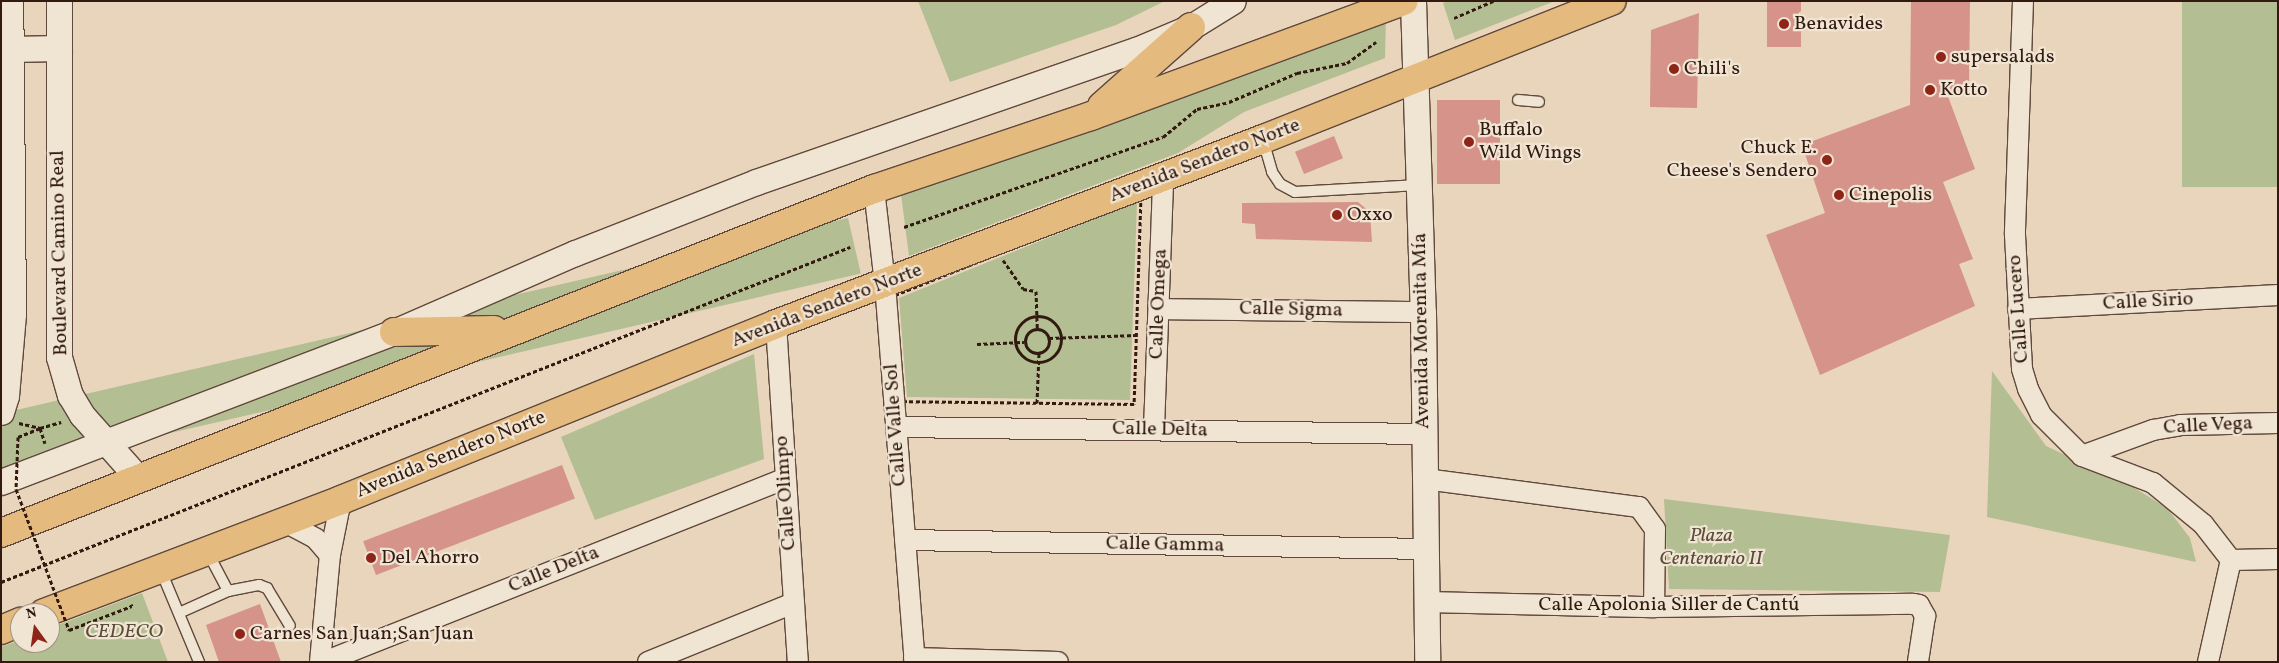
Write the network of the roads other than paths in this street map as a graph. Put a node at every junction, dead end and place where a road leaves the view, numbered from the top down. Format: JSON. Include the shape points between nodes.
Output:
{"nodes":[{"id":1,"x":10,"y":1,"type":"edge"},
{"id":2,"x":59,"y":1,"type":"edge"},
{"id":3,"x":1233,"y":1,"type":"edge"},
{"id":4,"x":1404,"y":1,"type":"edge"},
{"id":5,"x":1413,"y":1,"type":"edge"},
{"id":6,"x":1612,"y":1,"type":"edge"},
{"id":7,"x":2023,"y":1,"type":"edge"},
{"id":8,"x":1191,"y":28,"type":"junction"},
{"id":9,"x":59,"y":48,"type":"junction"},
{"id":10,"x":10,"y":49,"type":"junction"},
{"id":11,"x":1417,"y":79,"type":"junction"},
{"id":12,"x":1518,"y":100,"type":"dead end"},
{"id":13,"x":1539,"y":102,"type":"dead end"},
{"id":14,"x":1091,"y":116,"type":"junction"},
{"id":15,"x":1262,"y":139,"type":"junction"},
{"id":16,"x":1163,"y":178,"type":"junction"},
{"id":17,"x":1420,"y":185,"type":"junction"},
{"id":18,"x":874,"y":189,"type":"junction"},
{"id":19,"x":885,"y":284,"type":"junction"},
{"id":20,"x":2278,"y":295,"type":"edge"},
{"id":21,"x":1159,"y":309,"type":"junction"},
{"id":22,"x":2018,"y":309,"type":"junction"},
{"id":23,"x":1423,"y":312,"type":"junction"},
{"id":24,"x":776,"y":324,"type":"junction"},
{"id":25,"x":510,"y":330,"type":"junction"},
{"id":26,"x":394,"y":332,"type":"junction"},
{"id":27,"x":5,"y":416,"type":"edge"},
{"id":28,"x":2278,"y":423,"type":"edge"},
{"id":29,"x":897,"y":427,"type":"junction"},
{"id":30,"x":1154,"y":430,"type":"junction"},
{"id":31,"x":1424,"y":434,"type":"junction"},
{"id":32,"x":105,"y":443,"type":"junction"},
{"id":33,"x":2082,"y":456,"type":"junction"},
{"id":34,"x":139,"y":479,"type":"junction"},
{"id":35,"x":785,"y":479,"type":"junction"},
{"id":36,"x":1425,"y":480,"type":"junction"},
{"id":37,"x":1,"y":482,"type":"edge"},
{"id":38,"x":341,"y":500,"type":"junction"},
{"id":39,"x":281,"y":520,"type":"junction"},
{"id":40,"x":1,"y":533,"type":"edge"},
{"id":41,"x":905,"y":540,"type":"junction"},
{"id":42,"x":207,"y":549,"type":"junction"},
{"id":43,"x":1424,"y":549,"type":"junction"},
{"id":44,"x":330,"y":556,"type":"junction"},
{"id":45,"x":2278,"y":559,"type":"edge"},
{"id":46,"x":2231,"y":560,"type":"junction"},
{"id":47,"x":160,"y":567,"type":"junction"},
{"id":48,"x":228,"y":591,"type":"junction"},
{"id":49,"x":1426,"y":602,"type":"junction"},
{"id":50,"x":794,"y":603,"type":"junction"},
{"id":51,"x":60,"y":607,"type":"edge"},
{"id":52,"x":1654,"y":607,"type":"junction"},
{"id":53,"x":179,"y":613,"type":"junction"},
{"id":54,"x":290,"y":626,"type":"dead end"},
{"id":55,"x":914,"y":660,"type":"edge"},
{"id":56,"x":199,"y":662,"type":"edge"},
{"id":57,"x":320,"y":662,"type":"edge"},
{"id":58,"x":324,"y":662,"type":"edge"},
{"id":59,"x":648,"y":662,"type":"edge"},
{"id":60,"x":798,"y":662,"type":"edge"},
{"id":61,"x":1058,"y":662,"type":"edge"},
{"id":62,"x":1427,"y":662,"type":"edge"},
{"id":63,"x":1918,"y":662,"type":"edge"},
{"id":64,"x":2208,"y":662,"type":"edge"}],
"edges":[{"from":1,"to":10,"type":"street"},
{"from":2,"to":9,"type":"street","name":"Boulevard Camino Real"},
{"from":3,"to":8,"type":"street"},
{"from":4,"to":14,"type":"main road"},
{"from":5,"to":11,"type":"street","name":"Avenida Morenita Mía"},
{"from":6,"to":11,"type":"main road","name":"Avenida Sendero Norte"},
{"from":7,"to":22,"type":"street","name":"Calle Lucero","via":[[2015,235]]},
{"from":8,"to":14,"type":"main road"},
{"from":8,"to":26,"type":"street","via":[[1085,70],[756,182],[575,254]]},
{"from":9,"to":10,"type":"street"},
{"from":9,"to":32,"type":"street","name":"Boulevard Camino Real","via":[[59,357],[70,395]]},
{"from":10,"to":27,"type":"street","via":[[13,314]]},
{"from":11,"to":15,"type":"main road","name":"Avenida Sendero Norte"},
{"from":11,"to":17,"type":"street","name":"Avenida Morenita Mía"},
{"from":12,"to":13,"type":"lane"},
{"from":14,"to":18,"type":"main road"},
{"from":15,"to":16,"type":"main road","name":"Avenida Sendero Norte"},
{"from":15,"to":17,"type":"lane","via":[[1272,172],[1280,184],[1295,192]]},
{"from":16,"to":19,"type":"main road","name":"Avenida Sendero Norte"},
{"from":16,"to":21,"type":"street","name":"Calle Omega"},
{"from":17,"to":23,"type":"street","name":"Avenida Morenita Mía"},
{"from":18,"to":19,"type":"street","name":"Calle Valle Sol"},
{"from":18,"to":25,"type":"main road"},
{"from":19,"to":24,"type":"main road","name":"Avenida Sendero Norte"},
{"from":19,"to":29,"type":"street","name":"Calle Valle Sol"},
{"from":20,"to":22,"type":"street","name":"Calle Sirio"},
{"from":21,"to":23,"type":"street","name":"Calle Sigma"},
{"from":21,"to":30,"type":"street","name":"Calle Omega"},
{"from":22,"to":33,"type":"street","name":"Calle Lucero","via":[[2022,369],[2028,389],[2042,415]]},
{"from":23,"to":31,"type":"street","name":"Avenida Morenita Mía"},
{"from":24,"to":35,"type":"street","name":"Calle Olimpo"},
{"from":24,"to":38,"type":"main road","name":"Avenida Sendero Norte"},
{"from":25,"to":26,"type":"main road"},
{"from":25,"to":34,"type":"main road"},
{"from":26,"to":32,"type":"street"},
{"from":28,"to":33,"type":"street","name":"Calle Vega","via":[[2180,425],[2153,430]]},
{"from":29,"to":30,"type":"street","name":"Calle Delta"},
{"from":29,"to":41,"type":"street","name":"Calle Valle Sol"},
{"from":30,"to":31,"type":"street","name":"Calle Delta"},
{"from":31,"to":36,"type":"street","name":"Avenida Morenita Mía"},
{"from":32,"to":34,"type":"street","name":"Boulevard Camino Real"},
{"from":32,"to":37,"type":"street"},
{"from":33,"to":46,"type":"street","name":"Calle Lucero","via":[[2153,483],[2203,524]]},
{"from":34,"to":40,"type":"main road"},
{"from":35,"to":50,"type":"street","name":"Calle Olimpo"},
{"from":35,"to":58,"type":"street","name":"Calle Delta"},
{"from":36,"to":43,"type":"street","name":"Avenida Morenita Mía"},
{"from":36,"to":52,"type":"street","via":[[1639,508],[1655,529]]},
{"from":38,"to":39,"type":"main road","name":"Avenida Sendero Norte"},
{"from":38,"to":44,"type":"street"},
{"from":39,"to":42,"type":"main road","name":"Avenida Sendero Norte"},
{"from":39,"to":44,"type":"street","via":[[316,539]]},
{"from":41,"to":43,"type":"street","name":"Calle Gamma"},
{"from":41,"to":55,"type":"street","name":"Calle Valle Sol"},
{"from":42,"to":47,"type":"main road","name":"Avenida Sendero Norte"},
{"from":42,"to":48,"type":"lane"},
{"from":43,"to":49,"type":"street","name":"Avenida Morenita Mía"},
{"from":44,"to":57,"type":"street"},
{"from":45,"to":46,"type":"street"},
{"from":46,"to":64,"type":"street"},
{"from":47,"to":51,"type":"main road","name":"Avenida Sendero Norte"},
{"from":47,"to":53,"type":"lane"},
{"from":48,"to":53,"type":"lane"},
{"from":48,"to":54,"type":"lane","via":[[248,585],[267,588]]},
{"from":49,"to":52,"type":"street","name":"Calle Apolonia Siller de Cantú"},
{"from":49,"to":62,"type":"street","name":"Avenida Morenita Mía"},
{"from":50,"to":59,"type":"street"},
{"from":50,"to":60,"type":"street","name":"Calle Olimpo"},
{"from":52,"to":63,"type":"street","name":"Calle Apolonia Siller de Cantú","via":[[1919,605],[1925,616]]},
{"from":53,"to":56,"type":"lane"},
{"from":55,"to":61,"type":"street"}]}
